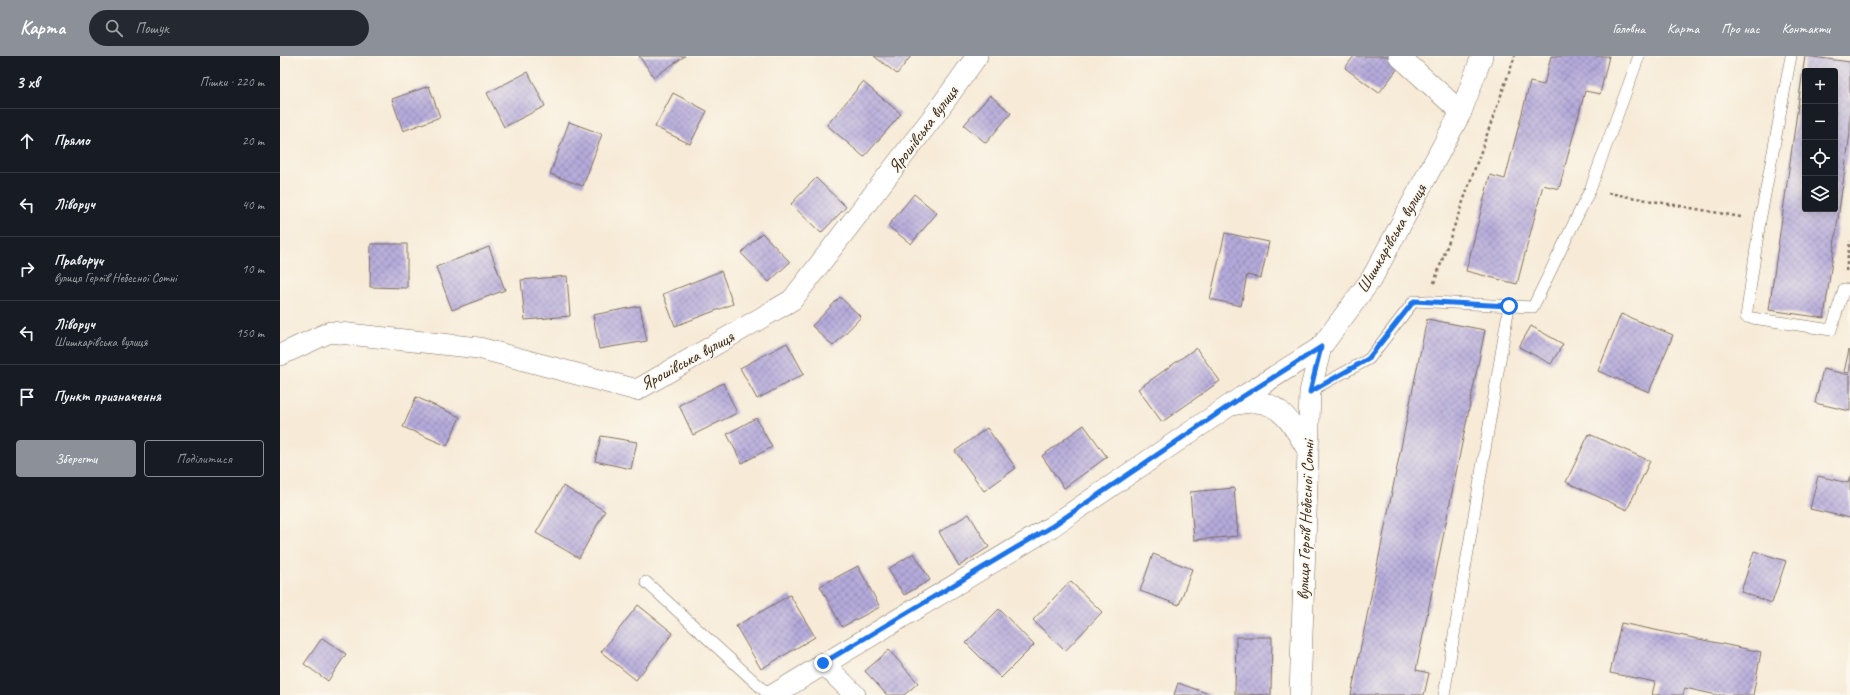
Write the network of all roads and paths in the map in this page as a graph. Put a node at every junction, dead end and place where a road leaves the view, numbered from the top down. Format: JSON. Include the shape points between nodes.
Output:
{"nodes":[{"id":1,"x":977,"y":56,"type":"edge"},
{"id":2,"x":1399,"y":56,"type":"edge"},
{"id":3,"x":1482,"y":56,"type":"edge"},
{"id":4,"x":1515,"y":56,"type":"edge"},
{"id":5,"x":1639,"y":56,"type":"edge"},
{"id":6,"x":1792,"y":56,"type":"edge"},
{"id":7,"x":1461,"y":112,"type":"junction"},
{"id":8,"x":1614,"y":194,"type":"dead end"},
{"id":9,"x":1760,"y":221,"type":"junction"},
{"id":10,"x":1850,"y":241,"type":"edge"},
{"id":11,"x":1847,"y":290,"type":"edge"},
{"id":12,"x":1427,"y":301,"type":"junction"},
{"id":13,"x":1509,"y":306,"type":"junction"},
{"id":14,"x":1321,"y":347,"type":"junction"},
{"id":15,"x":280,"y":355,"type":"edge"},
{"id":16,"x":1310,"y":392,"type":"junction"},
{"id":17,"x":1231,"y":405,"type":"junction"},
{"id":18,"x":1307,"y":449,"type":"junction"},
{"id":19,"x":646,"y":582,"type":"dead end"},
{"id":20,"x":823,"y":663,"type":"junction"},
{"id":21,"x":769,"y":695,"type":"edge"},
{"id":22,"x":773,"y":695,"type":"edge"},
{"id":23,"x":855,"y":695,"type":"edge"},
{"id":24,"x":1300,"y":695,"type":"edge"},
{"id":25,"x":1444,"y":695,"type":"edge"}],
"edges":[{"from":1,"to":15,"type":"street","name":"Ярошівська вулиця","via":[[792,300],[636,390],[479,348],[330,332]]},
{"from":2,"to":7,"type":"street"},
{"from":3,"to":7,"type":"street","name":"Шишкарівська вулиця"},
{"from":4,"to":12,"type":"path"},
{"from":5,"to":13,"type":"lane","via":[[1590,190],[1533,307]]},
{"from":6,"to":9,"type":"lane"},
{"from":7,"to":14,"type":"street","name":"Шишкарівська вулиця","via":[[1372,278]]},
{"from":8,"to":9,"type":"path"},
{"from":9,"to":11,"type":"lane","via":[[1746,317],[1831,330]]},
{"from":10,"to":11,"type":"path"},
{"from":12,"to":13,"type":"lane"},
{"from":12,"to":16,"type":"lane","via":[[1414,301],[1368,359]]},
{"from":13,"to":25,"type":"lane"},
{"from":14,"to":16,"type":"street","name":"вулиця Героїв Небесної Сотні"},
{"from":14,"to":17,"type":"street","name":"Шишкарівська вулиця"},
{"from":16,"to":18,"type":"street","name":"вулиця Героїв Небесної Сотні"},
{"from":17,"to":18,"type":"street","via":[[1254,402],[1270,406],[1284,414]]},
{"from":17,"to":20,"type":"street","name":"Шишкарівська вулиця","via":[[1051,527]]},
{"from":18,"to":24,"type":"street","name":"вулиця Героїв Небесної Сотні"},
{"from":19,"to":21,"type":"lane"},
{"from":20,"to":22,"type":"street","name":"Шишкарівська вулиця"},
{"from":20,"to":23,"type":"street"}]}
